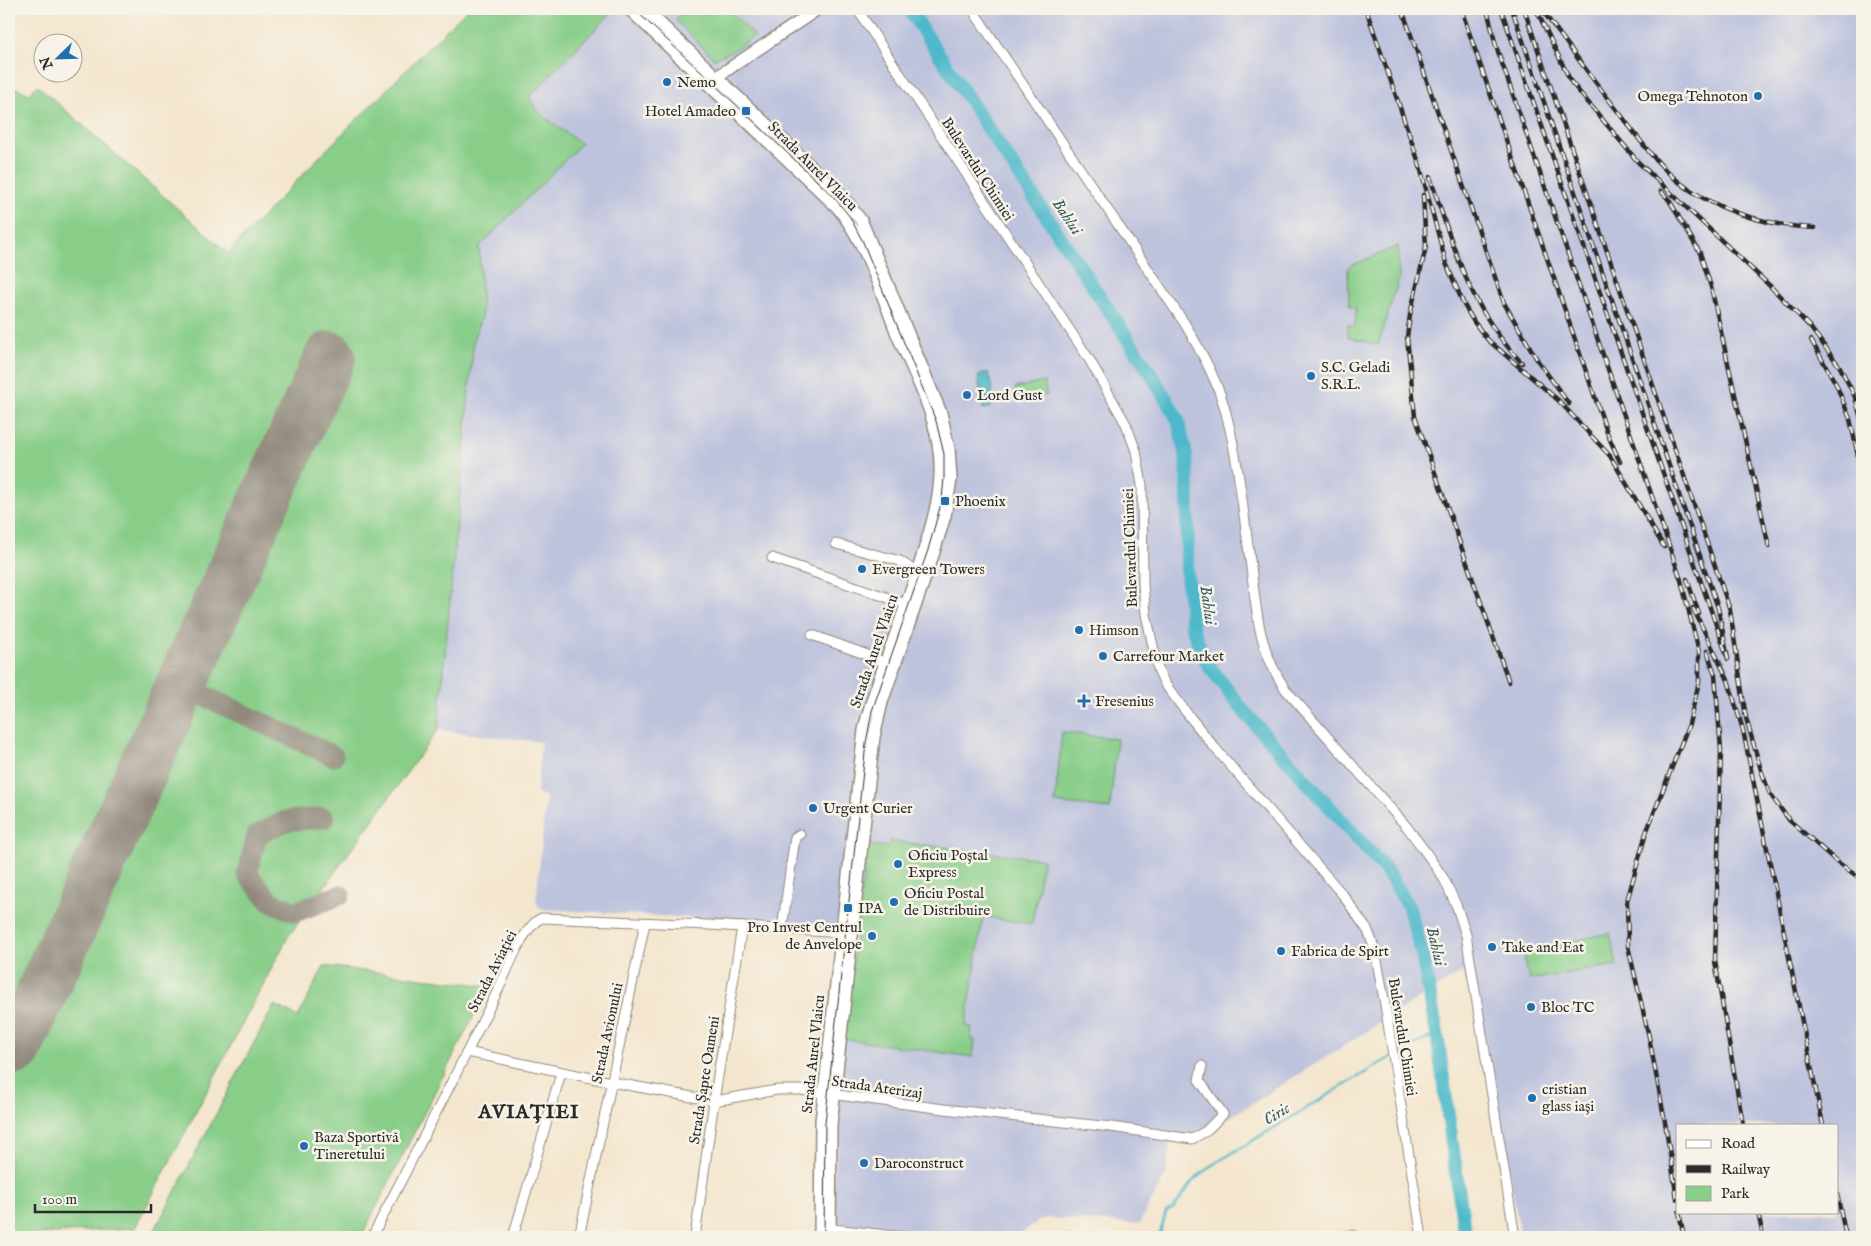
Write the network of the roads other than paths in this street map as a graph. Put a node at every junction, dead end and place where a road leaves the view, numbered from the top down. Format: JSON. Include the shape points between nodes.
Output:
{"nodes":[{"id":1,"x":629,"y":9,"type":"edge"},
{"id":2,"x":645,"y":9,"type":"edge"},
{"id":3,"x":818,"y":9,"type":"edge"},
{"id":4,"x":856,"y":9,"type":"edge"},
{"id":5,"x":972,"y":9,"type":"edge"},
{"id":6,"x":713,"y":82,"type":"junction"},
{"id":7,"x":836,"y":544,"type":"dead end"},
{"id":8,"x":772,"y":558,"type":"dead end"},
{"id":9,"x":917,"y":573,"type":"junction"},
{"id":10,"x":911,"y":606,"type":"junction"},
{"id":11,"x":812,"y":635,"type":"dead end"},
{"id":12,"x":890,"y":666,"type":"junction"},
{"id":13,"x":800,"y":834,"type":"dead end"},
{"id":14,"x":645,"y":923,"type":"junction"},
{"id":15,"x":742,"y":927,"type":"junction"},
{"id":16,"x":782,"y":929,"type":"junction"},
{"id":17,"x":847,"y":933,"type":"junction"},
{"id":18,"x":467,"y":1052,"type":"junction"},
{"id":19,"x":1202,"y":1066,"type":"dead end"},
{"id":20,"x":561,"y":1072,"type":"junction"},
{"id":21,"x":611,"y":1082,"type":"junction"},
{"id":22,"x":829,"y":1094,"type":"junction"},
{"id":23,"x":714,"y":1101,"type":"junction"},
{"id":24,"x":825,"y":1233,"type":"edge"},
{"id":25,"x":372,"y":1237,"type":"edge"},
{"id":26,"x":513,"y":1237,"type":"edge"},
{"id":27,"x":579,"y":1237,"type":"edge"},
{"id":28,"x":695,"y":1237,"type":"edge"},
{"id":29,"x":905,"y":1237,"type":"edge"},
{"id":30,"x":1338,"y":1237,"type":"edge"},
{"id":31,"x":1356,"y":1237,"type":"edge"},
{"id":32,"x":1422,"y":1237,"type":"edge"},
{"id":33,"x":1515,"y":1237,"type":"edge"}],
"edges":[{"from":1,"to":6,"type":"main road","name":"Strada Aurel Vlaicu"},
{"from":2,"to":6,"type":"main road","name":"Strada Aurel Vlaicu"},
{"from":3,"to":6,"type":"main road"},
{"from":4,"to":32,"type":"street","name":"Bulevardul Chimiei","via":[[1089,358],[1126,424],[1140,469],[1145,604],[1150,637],[1165,684],[1343,895],[1368,931],[1375,950]]},
{"from":5,"to":33,"type":"street","via":[[1204,356],[1227,417],[1258,626],[1276,676],[1407,827],[1444,879],[1457,907],[1466,935]]},
{"from":6,"to":9,"type":"main road","name":"Strada Aurel Vlaicu","via":[[838,208],[862,246],[928,407],[938,442],[938,501]]},
{"from":6,"to":10,"type":"main road","name":"Strada Aurel Vlaicu","via":[[841,195],[861,220],[941,414],[949,449],[949,498],[934,552]]},
{"from":7,"to":9,"type":"street","via":[[900,561]]},
{"from":8,"to":10,"type":"street"},
{"from":9,"to":10,"type":"main road","name":"Strada Aurel Vlaicu"},
{"from":10,"to":12,"type":"main road","name":"Strada Aurel Vlaicu","via":[[900,645]]},
{"from":11,"to":12,"type":"street"},
{"from":12,"to":17,"type":"main road","name":"Strada Aurel Vlaicu","via":[[870,705],[864,730]]},
{"from":13,"to":16,"type":"street","via":[[795,837]]},
{"from":14,"to":15,"type":"street","name":"Strada Aviației"},
{"from":14,"to":18,"type":"street","name":"Strada Aviației","via":[[536,920],[516,952]]},
{"from":14,"to":21,"type":"street","name":"Strada Avionului"},
{"from":15,"to":16,"type":"street","name":"Strada Aviației"},
{"from":15,"to":23,"type":"street","name":"Strada Șapte Oameni"},
{"from":16,"to":17,"type":"street","name":"Strada Aviației"},
{"from":17,"to":22,"type":"main road","name":"Strada Aurel Vlaicu"},
{"from":18,"to":20,"type":"street","name":"Strada Aterizaj"},
{"from":18,"to":25,"type":"street","name":"Strada Aviației"},
{"from":19,"to":22,"type":"street","name":"Strada Aterizaj","via":[[1199,1080],[1223,1114],[1206,1131],[1192,1139]]},
{"from":20,"to":21,"type":"street","name":"Strada Aterizaj"},
{"from":20,"to":26,"type":"street"},
{"from":21,"to":23,"type":"street","name":"Strada Aterizaj"},
{"from":21,"to":27,"type":"street","name":"Strada Avionului"},
{"from":22,"to":23,"type":"street","name":"Strada Aterizaj","via":[[777,1090]]},
{"from":22,"to":24,"type":"main road","name":"Strada Aurel Vlaicu","via":[[820,1146]]},
{"from":23,"to":28,"type":"street","name":"Strada Șapte Oameni"},
{"from":24,"to":29,"type":"street"},
{"from":30,"to":31,"type":"street"}]}
